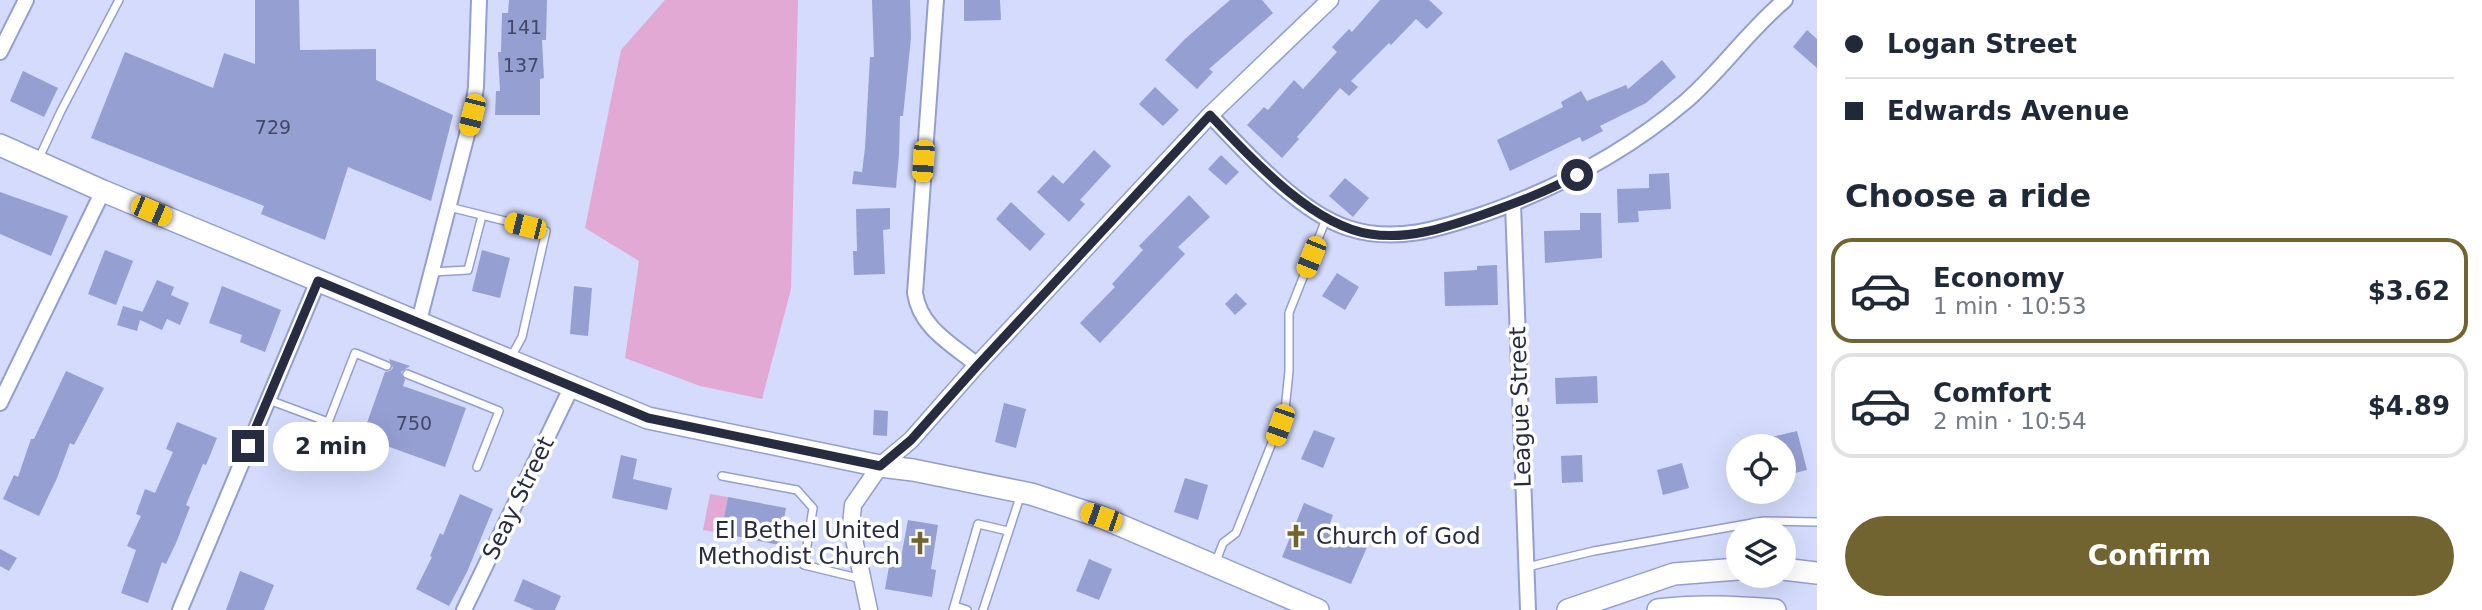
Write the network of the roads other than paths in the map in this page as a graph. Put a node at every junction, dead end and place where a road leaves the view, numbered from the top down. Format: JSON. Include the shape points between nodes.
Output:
{"nodes":[{"id":1,"x":26,"y":0,"type":"edge"},
{"id":2,"x":119,"y":0,"type":"edge"},
{"id":3,"x":479,"y":0,"type":"edge"},
{"id":4,"x":936,"y":0,"type":"edge"},
{"id":5,"x":1329,"y":0,"type":"edge"},
{"id":6,"x":1785,"y":0,"type":"edge"},
{"id":7,"x":0,"y":52,"type":"edge"},
{"id":8,"x":1210,"y":115,"type":"junction"},
{"id":9,"x":0,"y":145,"type":"edge"},
{"id":10,"x":38,"y":162,"type":"junction"},
{"id":11,"x":103,"y":191,"type":"junction"},
{"id":12,"x":1513,"y":204,"type":"junction"},
{"id":13,"x":449,"y":207,"type":"junction"},
{"id":14,"x":482,"y":215,"type":"junction"},
{"id":15,"x":1326,"y":219,"type":"junction"},
{"id":16,"x":432,"y":272,"type":"junction"},
{"id":17,"x":318,"y":281,"type":"junction"},
{"id":18,"x":419,"y":321,"type":"junction"},
{"id":19,"x":510,"y":360,"type":"junction"},
{"id":20,"x":978,"y":365,"type":"junction"},
{"id":21,"x":387,"y":366,"type":"dead end"},
{"id":22,"x":407,"y":374,"type":"dead end"},
{"id":23,"x":572,"y":386,"type":"junction"},
{"id":24,"x":268,"y":400,"type":"junction"},
{"id":25,"x":0,"y":403,"type":"edge"},
{"id":26,"x":328,"y":422,"type":"junction"},
{"id":27,"x":319,"y":446,"type":"dead end"},
{"id":28,"x":880,"y":466,"type":"junction"},
{"id":29,"x":477,"y":467,"type":"dead end"},
{"id":30,"x":722,"y":476,"type":"dead end"},
{"id":31,"x":1022,"y":492,"type":"junction"},
{"id":32,"x":1817,"y":522,"type":"edge"},
{"id":33,"x":1008,"y":531,"type":"junction"},
{"id":34,"x":1214,"y":565,"type":"junction"},
{"id":35,"x":1526,"y":567,"type":"junction"},
{"id":36,"x":1726,"y":570,"type":"edge"},
{"id":37,"x":1796,"y":571,"type":"edge"},
{"id":38,"x":1817,"y":573,"type":"edge"},
{"id":39,"x":862,"y":579,"type":"junction"},
{"id":40,"x":954,"y":608,"type":"edge"},
{"id":41,"x":180,"y":610,"type":"edge"},
{"id":42,"x":464,"y":610,"type":"edge"},
{"id":43,"x":869,"y":610,"type":"edge"},
{"id":44,"x":967,"y":610,"type":"edge"},
{"id":45,"x":984,"y":610,"type":"edge"},
{"id":46,"x":1318,"y":610,"type":"edge"},
{"id":47,"x":1528,"y":610,"type":"edge"},
{"id":48,"x":1568,"y":610,"type":"edge"},
{"id":49,"x":1658,"y":610,"type":"edge"},
{"id":50,"x":1774,"y":610,"type":"edge"}],
"edges":[{"from":1,"to":7,"type":"street"},
{"from":2,"to":10,"type":"lane"},
{"from":3,"to":13,"type":"street","via":[[472,115]]},
{"from":4,"to":20,"type":"street","via":[[915,293],[919,312],[930,327]]},
{"from":5,"to":8,"type":"street"},
{"from":6,"to":12,"type":"street","via":[[1686,100],[1651,128],[1565,182]]},
{"from":8,"to":15,"type":"street","via":[[1281,184]]},
{"from":8,"to":20,"type":"street"},
{"from":9,"to":10,"type":"main road"},
{"from":10,"to":11,"type":"main road"},
{"from":11,"to":17,"type":"main road"},
{"from":11,"to":25,"type":"street"},
{"from":12,"to":15,"type":"street","via":[[1411,234],[1370,234]]},
{"from":12,"to":35,"type":"street","name":"League Street"},
{"from":13,"to":14,"type":"lane"},
{"from":13,"to":16,"type":"street"},
{"from":14,"to":16,"type":"lane","via":[[468,270]]},
{"from":14,"to":19,"type":"lane","via":[[546,231],[522,337]]},
{"from":15,"to":34,"type":"lane","via":[[1289,313],[1285,410],[1236,533],[1223,543]]},
{"from":16,"to":18,"type":"street"},
{"from":17,"to":18,"type":"main road"},
{"from":17,"to":24,"type":"street"},
{"from":18,"to":19,"type":"main road"},
{"from":19,"to":23,"type":"main road"},
{"from":20,"to":28,"type":"street","via":[[911,440]]},
{"from":21,"to":26,"type":"lane","via":[[355,353]]},
{"from":22,"to":29,"type":"lane","via":[[499,411]]},
{"from":23,"to":28,"type":"main road","via":[[648,418]]},
{"from":23,"to":42,"type":"street","name":"Seay Street"},
{"from":24,"to":26,"type":"lane"},
{"from":24,"to":41,"type":"street"},
{"from":26,"to":27,"type":"lane"},
{"from":28,"to":31,"type":"main road"},
{"from":28,"to":39,"type":"street","via":[[853,505],[851,525]]},
{"from":30,"to":39,"type":"lane","via":[[797,490],[813,508],[804,565]]},
{"from":31,"to":33,"type":"lane"},
{"from":31,"to":34,"type":"main road","via":[[1101,517]]},
{"from":32,"to":35,"type":"lane","via":[[1765,521]]},
{"from":33,"to":40,"type":"lane","via":[[978,524]]},
{"from":33,"to":45,"type":"lane"},
{"from":34,"to":46,"type":"main road"},
{"from":35,"to":47,"type":"street","name":"League Street"},
{"from":36,"to":48,"type":"main road","via":[[1674,574]]},
{"from":37,"to":38,"type":"main road"},
{"from":39,"to":43,"type":"street"},
{"from":40,"to":44,"type":"lane"},
{"from":49,"to":50,"type":"main road"}]}
